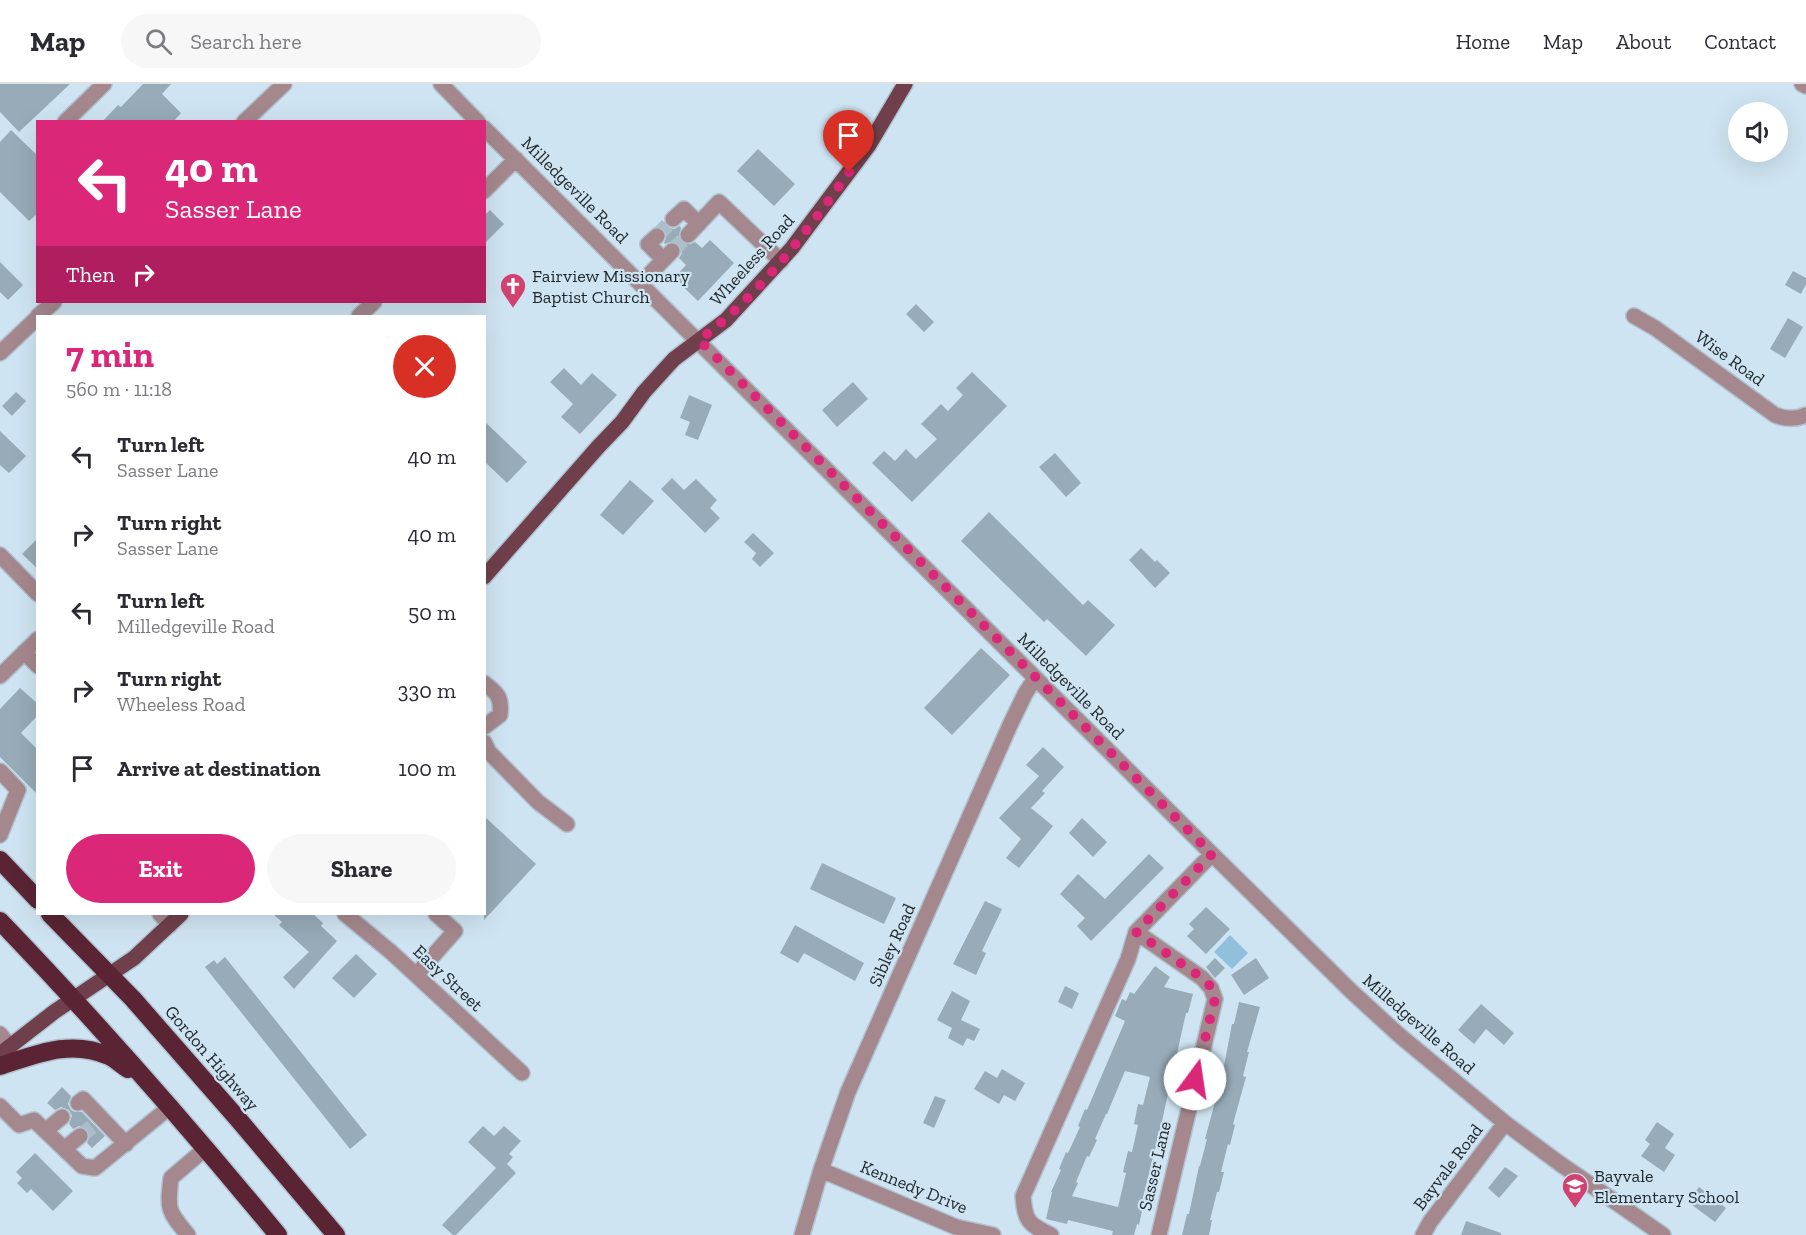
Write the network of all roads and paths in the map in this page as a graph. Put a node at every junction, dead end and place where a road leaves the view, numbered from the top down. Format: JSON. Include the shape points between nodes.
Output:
{"nodes":[{"id":1,"x":104,"y":84,"type":"edge"},
{"id":2,"x":284,"y":84,"type":"edge"},
{"id":3,"x":441,"y":84,"type":"edge"},
{"id":4,"x":905,"y":84,"type":"edge"},
{"id":5,"x":67,"y":120,"type":"edge"},
{"id":6,"x":246,"y":120,"type":"edge"},
{"id":7,"x":476,"y":120,"type":"edge"},
{"id":8,"x":486,"y":130,"type":"edge"},
{"id":9,"x":516,"y":159,"type":"junction"},
{"id":10,"x":486,"y":189,"type":"edge"},
{"id":11,"x":673,"y":219,"type":"dead end"},
{"id":12,"x":657,"y":236,"type":"dead end"},
{"id":13,"x":781,"y":261,"type":"junction"},
{"id":14,"x":641,"y":283,"type":"junction"},
{"id":15,"x":53,"y":303,"type":"edge"},
{"id":16,"x":373,"y":303,"type":"edge"},
{"id":17,"x":40,"y":315,"type":"edge"},
{"id":18,"x":360,"y":315,"type":"edge"},
{"id":19,"x":1634,"y":316,"type":"dead end"},
{"id":20,"x":36,"y":319,"type":"edge"},
{"id":21,"x":699,"y":340,"type":"junction"},
{"id":22,"x":0,"y":353,"type":"edge"},
{"id":23,"x":1806,"y":415,"type":"edge"},
{"id":24,"x":0,"y":555,"type":"edge"},
{"id":25,"x":486,"y":575,"type":"edge"},
{"id":26,"x":36,"y":592,"type":"edge"},
{"id":27,"x":36,"y":641,"type":"edge"},
{"id":28,"x":24,"y":652,"type":"junction"},
{"id":29,"x":36,"y":664,"type":"edge"},
{"id":30,"x":0,"y":676,"type":"edge"},
{"id":31,"x":1035,"y":678,"type":"junction"},
{"id":32,"x":486,"y":685,"type":"edge"},
{"id":33,"x":486,"y":725,"type":"edge"},
{"id":34,"x":486,"y":746,"type":"edge"},
{"id":35,"x":0,"y":771,"type":"edge"},
{"id":36,"x":567,"y":824,"type":"dead end"},
{"id":37,"x":0,"y":835,"type":"edge"},
{"id":38,"x":1212,"y":854,"type":"junction"},
{"id":39,"x":0,"y":860,"type":"edge"},
{"id":40,"x":34,"y":890,"type":"edge"},
{"id":41,"x":51,"y":915,"type":"edge"},
{"id":42,"x":346,"y":915,"type":"edge"},
{"id":43,"x":437,"y":915,"type":"edge"},
{"id":44,"x":165,"y":919,"type":"edge"},
{"id":45,"x":0,"y":921,"type":"edge"},
{"id":46,"x":1136,"y":932,"type":"junction"},
{"id":47,"x":109,"y":975,"type":"junction"},
{"id":48,"x":416,"y":975,"type":"junction"},
{"id":49,"x":74,"y":999,"type":"junction"},
{"id":50,"x":3,"y":1045,"type":"edge"},
{"id":51,"x":0,"y":1066,"type":"edge"},
{"id":52,"x":522,"y":1073,"type":"dead end"},
{"id":53,"x":151,"y":1085,"type":"junction"},
{"id":54,"x":78,"y":1103,"type":"dead end"},
{"id":55,"x":0,"y":1106,"type":"edge"},
{"id":56,"x":171,"y":1107,"type":"junction"},
{"id":57,"x":62,"y":1117,"type":"dead end"},
{"id":58,"x":1505,"y":1123,"type":"junction"},
{"id":59,"x":45,"y":1131,"type":"junction"},
{"id":60,"x":80,"y":1136,"type":"tunnel mouth"},
{"id":61,"x":126,"y":1144,"type":"junction"},
{"id":62,"x":206,"y":1148,"type":"junction"},
{"id":63,"x":64,"y":1149,"type":"junction"},
{"id":64,"x":821,"y":1170,"type":"junction"},
{"id":65,"x":188,"y":1235,"type":"edge"},
{"id":66,"x":278,"y":1235,"type":"edge"},
{"id":67,"x":336,"y":1235,"type":"edge"},
{"id":68,"x":802,"y":1235,"type":"edge"},
{"id":69,"x":993,"y":1235,"type":"edge"},
{"id":70,"x":1051,"y":1235,"type":"edge"},
{"id":71,"x":1159,"y":1235,"type":"edge"},
{"id":72,"x":1423,"y":1235,"type":"edge"},
{"id":73,"x":1663,"y":1235,"type":"edge"}],
"edges":[{"from":1,"to":5,"type":"street"},
{"from":2,"to":6,"type":"street"},
{"from":3,"to":7,"type":"street"},
{"from":4,"to":13,"type":"main road","name":"Wheeless Road","via":[[869,145]]},
{"from":8,"to":9,"type":"street","name":"Milledgeville Road"},
{"from":9,"to":10,"type":"street"},
{"from":9,"to":14,"type":"street","name":"Milledgeville Road"},
{"from":11,"to":13,"type":"street","via":[[684,209],[693,229],[718,202]]},
{"from":12,"to":14,"type":"street","via":[[648,244],[667,255]]},
{"from":13,"to":21,"type":"main road","name":"Wheeless Road","via":[[726,320]]},
{"from":14,"to":21,"type":"street","name":"Milledgeville Road"},
{"from":15,"to":17,"type":"street"},
{"from":16,"to":18,"type":"street"},
{"from":19,"to":23,"type":"street","name":"Wise Road","via":[[1774,415],[1792,419]]},
{"from":20,"to":22,"type":"street"},
{"from":21,"to":25,"type":"main road","name":"Wheeless Road","via":[[674,359],[644,392]]},
{"from":21,"to":31,"type":"street","name":"Milledgeville Road"},
{"from":24,"to":26,"type":"street"},
{"from":27,"to":28,"type":"street"},
{"from":28,"to":29,"type":"street"},
{"from":28,"to":30,"type":"street"},
{"from":31,"to":38,"type":"street","name":"Milledgeville Road"},
{"from":31,"to":64,"type":"street","name":"Sibley Road","via":[[1010,725],[862,1059]]},
{"from":32,"to":33,"type":"street","via":[[501,703],[500,715]]},
{"from":34,"to":36,"type":"street","via":[[538,802]]},
{"from":35,"to":37,"type":"street","via":[[18,790]]},
{"from":38,"to":46,"type":"street"},
{"from":38,"to":58,"type":"street","name":"Milledgeville Road","via":[[1399,1035]]},
{"from":39,"to":40,"type":"highway"},
{"from":41,"to":47,"type":"highway","name":"Gordon Highway"},
{"from":42,"to":48,"type":"street","name":"Easy Street"},
{"from":43,"to":48,"type":"street","via":[[455,931]]},
{"from":44,"to":47,"type":"main road","via":[[134,958]]},
{"from":45,"to":49,"type":"highway"},
{"from":46,"to":70,"type":"street","via":[[1128,959],[1023,1196],[1024,1213],[1033,1226]]},
{"from":46,"to":71,"type":"street","name":"Sasser Lane","via":[[1202,978],[1215,999]]},
{"from":47,"to":49,"type":"main road"},
{"from":47,"to":67,"type":"highway","name":"Gordon Highway"},
{"from":48,"to":52,"type":"street","name":"Easy Street"},
{"from":49,"to":50,"type":"main road"},
{"from":49,"to":53,"type":"highway"},
{"from":51,"to":53,"type":"highway","via":[[65,1047],[90,1050],[110,1056]]},
{"from":53,"to":56,"type":"highway"},
{"from":54,"to":61,"type":"street","via":[[83,1099]]},
{"from":55,"to":59,"type":"street","via":[[19,1125],[34,1120]]},
{"from":56,"to":61,"type":"street"},
{"from":56,"to":62,"type":"highway"},
{"from":57,"to":59,"type":"street"},
{"from":58,"to":72,"type":"street","name":"Bayvale Road"},
{"from":58,"to":73,"type":"street","name":"Milledgeville Road"},
{"from":59,"to":63,"type":"street"},
{"from":60,"to":63,"type":"street"},
{"from":61,"to":63,"type":"street","via":[[95,1168],[82,1166]]},
{"from":62,"to":65,"type":"street","via":[[171,1178],[170,1214]]},
{"from":62,"to":66,"type":"highway"},
{"from":64,"to":68,"type":"street","name":"Sibley Road"},
{"from":64,"to":69,"type":"street","name":"Kennedy Drive","via":[[956,1227]]}]}
